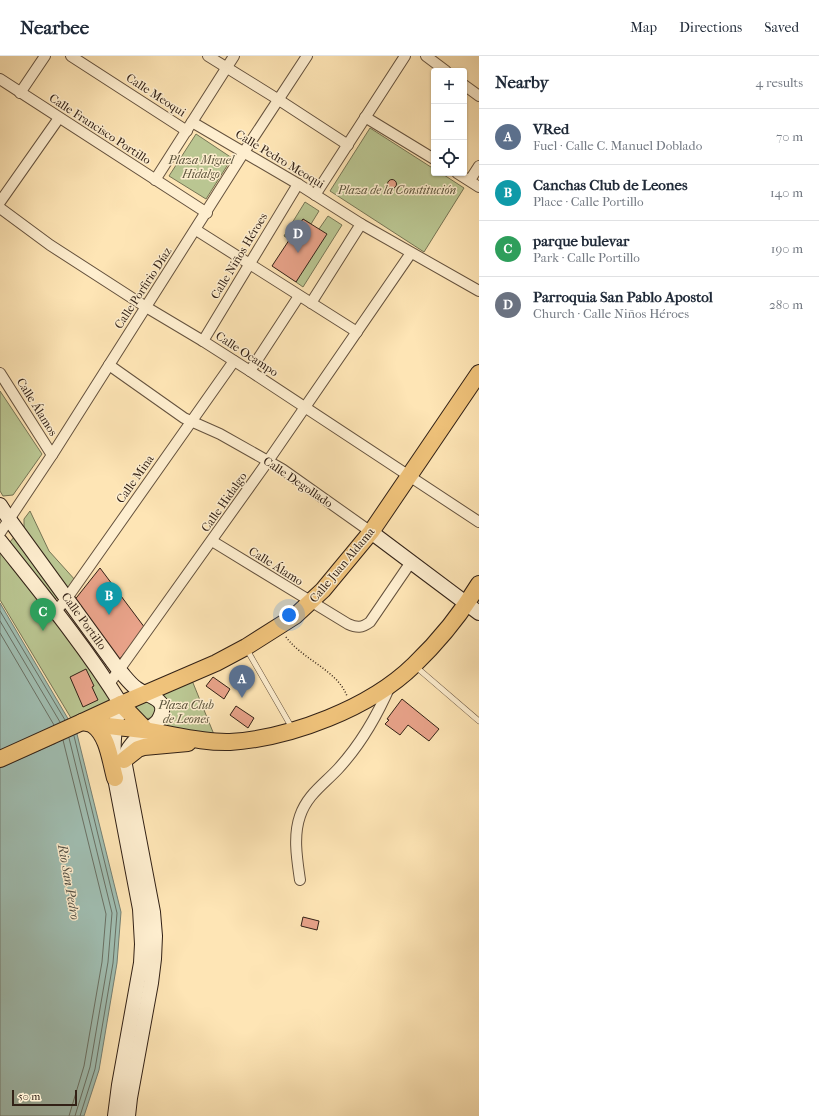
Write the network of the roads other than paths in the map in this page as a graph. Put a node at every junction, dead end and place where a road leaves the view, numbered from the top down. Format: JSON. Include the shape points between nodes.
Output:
{"nodes":[{"id":1,"x":45,"y":56,"type":"edge"},
{"id":2,"x":71,"y":56,"type":"edge"},
{"id":3,"x":208,"y":56,"type":"edge"},
{"id":4,"x":234,"y":56,"type":"edge"},
{"id":5,"x":307,"y":56,"type":"edge"},
{"id":6,"x":405,"y":56,"type":"edge"},
{"id":7,"x":426,"y":56,"type":"edge"},
{"id":8,"x":226,"y":68,"type":"junction"},
{"id":9,"x":442,"y":68,"type":"edge"},
{"id":10,"x":0,"y":79,"type":"edge"},
{"id":11,"x":467,"y":87,"type":"edge"},
{"id":12,"x":20,"y":93,"type":"junction"},
{"id":13,"x":479,"y":96,"type":"edge"},
{"id":14,"x":279,"y":100,"type":"junction"},
{"id":15,"x":365,"y":117,"type":"junction"},
{"id":16,"x":59,"y":118,"type":"junction"},
{"id":17,"x":189,"y":126,"type":"junction"},
{"id":18,"x":348,"y":145,"type":"junction"},
{"id":19,"x":244,"y":152,"type":"junction"},
{"id":20,"x":431,"y":157,"type":"edge"},
{"id":21,"x":479,"y":166,"type":"edge"},
{"id":22,"x":463,"y":176,"type":"edge"},
{"id":23,"x":155,"y":180,"type":"junction"},
{"id":24,"x":470,"y":180,"type":"junction"},
{"id":25,"x":298,"y":184,"type":"junction"},
{"id":26,"x":479,"y":187,"type":"edge"},
{"id":27,"x":315,"y":195,"type":"junction"},
{"id":28,"x":0,"y":202,"type":"edge"},
{"id":29,"x":0,"y":208,"type":"edge"},
{"id":30,"x":206,"y":212,"type":"junction"},
{"id":31,"x":361,"y":224,"type":"junction"},
{"id":32,"x":196,"y":230,"type":"junction"},
{"id":33,"x":411,"y":253,"type":"junction"},
{"id":34,"x":250,"y":264,"type":"junction"},
{"id":35,"x":479,"y":291,"type":"edge"},
{"id":36,"x":299,"y":296,"type":"junction"},
{"id":37,"x":311,"y":303,"type":"junction"},
{"id":38,"x":146,"y":307,"type":"junction"},
{"id":39,"x":357,"y":332,"type":"junction"},
{"id":40,"x":203,"y":341,"type":"junction"},
{"id":41,"x":234,"y":361,"type":"junction"},
{"id":42,"x":109,"y":365,"type":"junction"},
{"id":43,"x":250,"y":371,"type":"junction"},
{"id":44,"x":0,"y":373,"type":"edge"},
{"id":45,"x":479,"y":373,"type":"edge"},
{"id":46,"x":305,"y":407,"type":"junction"},
{"id":47,"x":191,"y":422,"type":"junction"},
{"id":48,"x":52,"y":455,"type":"junction"},
{"id":49,"x":268,"y":461,"type":"junction"},
{"id":50,"x":409,"y":475,"type":"junction"},
{"id":51,"x":0,"y":505,"type":"edge"},
{"id":52,"x":9,"y":519,"type":"junction"},
{"id":53,"x":479,"y":522,"type":"edge"},
{"id":54,"x":371,"y":532,"type":"junction"},
{"id":55,"x":0,"y":533,"type":"edge"},
{"id":56,"x":0,"y":541,"type":"edge"},
{"id":57,"x":212,"y":541,"type":"junction"},
{"id":58,"x":411,"y":562,"type":"junction"},
{"id":59,"x":479,"y":584,"type":"edge"},
{"id":60,"x":67,"y":598,"type":"junction"},
{"id":61,"x":310,"y":602,"type":"junction"},
{"id":62,"x":473,"y":608,"type":"edge"},
{"id":63,"x":56,"y":611,"type":"junction"},
{"id":64,"x":246,"y":647,"type":"junction"},
{"id":65,"x":414,"y":665,"type":"junction"},
{"id":66,"x":118,"y":669,"type":"junction"},
{"id":67,"x":392,"y":682,"type":"junction"},
{"id":68,"x":109,"y":684,"type":"junction"},
{"id":69,"x":146,"y":693,"type":"junction"},
{"id":70,"x":121,"y":704,"type":"junction"},
{"id":71,"x":479,"y":721,"type":"edge"},
{"id":72,"x":85,"y":724,"type":"junction"},
{"id":73,"x":114,"y":726,"type":"junction"},
{"id":74,"x":146,"y":730,"type":"junction"},
{"id":75,"x":293,"y":730,"type":"junction"},
{"id":76,"x":211,"y":741,"type":"junction"},
{"id":77,"x":0,"y":758,"type":"edge"},
{"id":78,"x":124,"y":760,"type":"junction"},
{"id":79,"x":115,"y":778,"type":"junction"},
{"id":80,"x":300,"y":880,"type":"dead end"},
{"id":81,"x":124,"y":1097,"type":"junction"},
{"id":82,"x":115,"y":1116,"type":"edge"},
{"id":83,"x":128,"y":1116,"type":"edge"}],
"edges":[{"from":1,"to":12,"type":"street"},
{"from":2,"to":17,"type":"street","name":"Calle Meoqui"},
{"from":3,"to":8,"type":"street"},
{"from":4,"to":8,"type":"street"},
{"from":5,"to":14,"type":"street","name":"Calle Porfirio Díaz"},
{"from":6,"to":15,"type":"street"},
{"from":7,"to":9,"type":"street"},
{"from":8,"to":14,"type":"street"},
{"from":8,"to":17,"type":"street"},
{"from":10,"to":12,"type":"street","name":"Calle Francisco Portillo"},
{"from":11,"to":13,"type":"street"},
{"from":12,"to":16,"type":"street","name":"Calle Francisco Portillo"},
{"from":14,"to":18,"type":"street"},
{"from":14,"to":19,"type":"street","name":"Calle Porfirio Díaz"},
{"from":15,"to":18,"type":"street"},
{"from":15,"to":20,"type":"street"},
{"from":16,"to":23,"type":"street","name":"Calle Francisco Portillo"},
{"from":16,"to":28,"type":"street"},
{"from":17,"to":19,"type":"street","name":"Calle Pedro Meoqui"},
{"from":17,"to":23,"type":"street"},
{"from":18,"to":27,"type":"street"},
{"from":19,"to":25,"type":"street","name":"Calle Pedro Meoqui"},
{"from":19,"to":30,"type":"street","name":"Calle Porfirio Díaz"},
{"from":21,"to":24,"type":"street"},
{"from":22,"to":24,"type":"street"},
{"from":23,"to":30,"type":"street","name":"Calle Francisco Portillo"},
{"from":24,"to":26,"type":"street"},
{"from":25,"to":27,"type":"street","name":"Calle Pedro Meoqui"},
{"from":25,"to":34,"type":"street","name":"Calle Niños Héroes"},
{"from":27,"to":31,"type":"street","name":"Calle Pedro Meoqui"},
{"from":29,"to":38,"type":"street","name":"Calle Ocampo","via":[[50,245]]},
{"from":30,"to":32,"type":"street","name":"Calle Porfirio Díaz"},
{"from":31,"to":33,"type":"street","name":"Calle Pedro Meoqui"},
{"from":31,"to":37,"type":"street"},
{"from":32,"to":34,"type":"street"},
{"from":32,"to":38,"type":"street","name":"Calle Porfirio Díaz"},
{"from":33,"to":35,"type":"street","name":"Calle Pedro Meoqui"},
{"from":33,"to":39,"type":"street","name":"Calle Hidalgo"},
{"from":34,"to":36,"type":"street"},
{"from":34,"to":40,"type":"street","name":"Calle Niños Héroes"},
{"from":36,"to":37,"type":"street"},
{"from":36,"to":43,"type":"street"},
{"from":37,"to":39,"type":"street"},
{"from":38,"to":40,"type":"street","name":"Calle Ocampo"},
{"from":38,"to":42,"type":"street","name":"Calle Porfirio Díaz"},
{"from":39,"to":46,"type":"street","name":"Calle Hidalgo"},
{"from":40,"to":41,"type":"street","name":"Calle Ocampo"},
{"from":41,"to":43,"type":"street","name":"Calle Ocampo"},
{"from":41,"to":47,"type":"street","name":"Calle Mina"},
{"from":42,"to":47,"type":"street","name":"Calle Degollado"},
{"from":42,"to":48,"type":"street","name":"Calle Porfirio Díaz"},
{"from":43,"to":46,"type":"street","name":"Calle Ocampo"},
{"from":44,"to":48,"type":"street","name":"Calle Álamos"},
{"from":45,"to":50,"type":"main road","name":"Calle Juan Aldama"},
{"from":46,"to":49,"type":"street","name":"Calle Hidalgo"},
{"from":46,"to":50,"type":"street","name":"Calle Ocampo"},
{"from":47,"to":49,"type":"street","name":"Calle Degollado","via":[[215,431]]},
{"from":47,"to":60,"type":"street","name":"Calle Mina"},
{"from":48,"to":52,"type":"street","name":"Calle Porfirio Díaz"},
{"from":49,"to":54,"type":"street","name":"Calle Degollado"},
{"from":49,"to":57,"type":"street","name":"Calle Hidalgo"},
{"from":50,"to":53,"type":"street","name":"Calle Ocampo"},
{"from":50,"to":54,"type":"main road","name":"Calle Juan Aldama"},
{"from":51,"to":52,"type":"street","name":"Calle Portillo"},
{"from":52,"to":55,"type":"street","name":"Calle Porfirio Díaz"},
{"from":52,"to":60,"type":"street","name":"Calle Portillo"},
{"from":54,"to":58,"type":"street","name":"Calle Degollado"},
{"from":54,"to":61,"type":"main road","name":"Calle Juan Aldama"},
{"from":56,"to":63,"type":"street","name":"Calle Portillo"},
{"from":57,"to":61,"type":"street","name":"Calle Álamo"},
{"from":57,"to":66,"type":"street","name":"Calle Hidalgo"},
{"from":58,"to":61,"type":"street","name":"Calle Álamo","via":[[370,622],[360,628],[355,628]]},
{"from":58,"to":62,"type":"street","name":"Calle Degollado"},
{"from":59,"to":62,"type":"main road"},
{"from":60,"to":63,"type":"street","name":"Calle Mina"},
{"from":60,"to":66,"type":"street","name":"Calle Portillo"},
{"from":61,"to":64,"type":"main road","name":"Calle Juan Aldama","via":[[278,628]]},
{"from":62,"to":65,"type":"main road","via":[[440,637]]},
{"from":63,"to":68,"type":"street","name":"Calle Portillo"},
{"from":64,"to":69,"type":"main road","name":"Calle Juan Aldama"},
{"from":64,"to":75,"type":"lane"},
{"from":65,"to":67,"type":"main road"},
{"from":65,"to":71,"type":"lane"},
{"from":66,"to":68,"type":"street","name":"Calle Hidalgo"},
{"from":66,"to":69,"type":"street","name":"Calle Portillo","via":[[135,687]]},
{"from":67,"to":75,"type":"main road","via":[[352,707]]},
{"from":67,"to":80,"type":"street","via":[[368,731],[338,769],[308,799],[300,815],[296,830]]},
{"from":68,"to":70,"type":"street","name":"Calle Portillo"},
{"from":69,"to":70,"type":"main road","name":"Calle Juan Aldama"},
{"from":69,"to":74,"type":"street","name":"Calle Portillo","via":[[158,700],[162,709],[158,721]]},
{"from":70,"to":72,"type":"main road","name":"Calle Juan Aldama"},
{"from":70,"to":73,"type":"street"},
{"from":70,"to":74,"type":"main road"},
{"from":72,"to":73,"type":"main road"},
{"from":72,"to":77,"type":"main road","name":"Calle Juan Aldama"},
{"from":72,"to":79,"type":"main road","via":[[102,733]]},
{"from":73,"to":74,"type":"main road"},
{"from":73,"to":79,"type":"street"},
{"from":74,"to":76,"type":"main road"},
{"from":74,"to":78,"type":"street","name":"Calle Portillo","via":[[129,747]]},
{"from":75,"to":76,"type":"main road","via":[[250,740]]},
{"from":76,"to":78,"type":"main road","via":[[144,747]]},
{"from":78,"to":81,"type":"street","via":[[153,912],[155,936],[151,983]]},
{"from":79,"to":81,"type":"street","via":[[140,909],[142,944]]},
{"from":81,"to":82,"type":"street"},
{"from":81,"to":83,"type":"street"}]}
